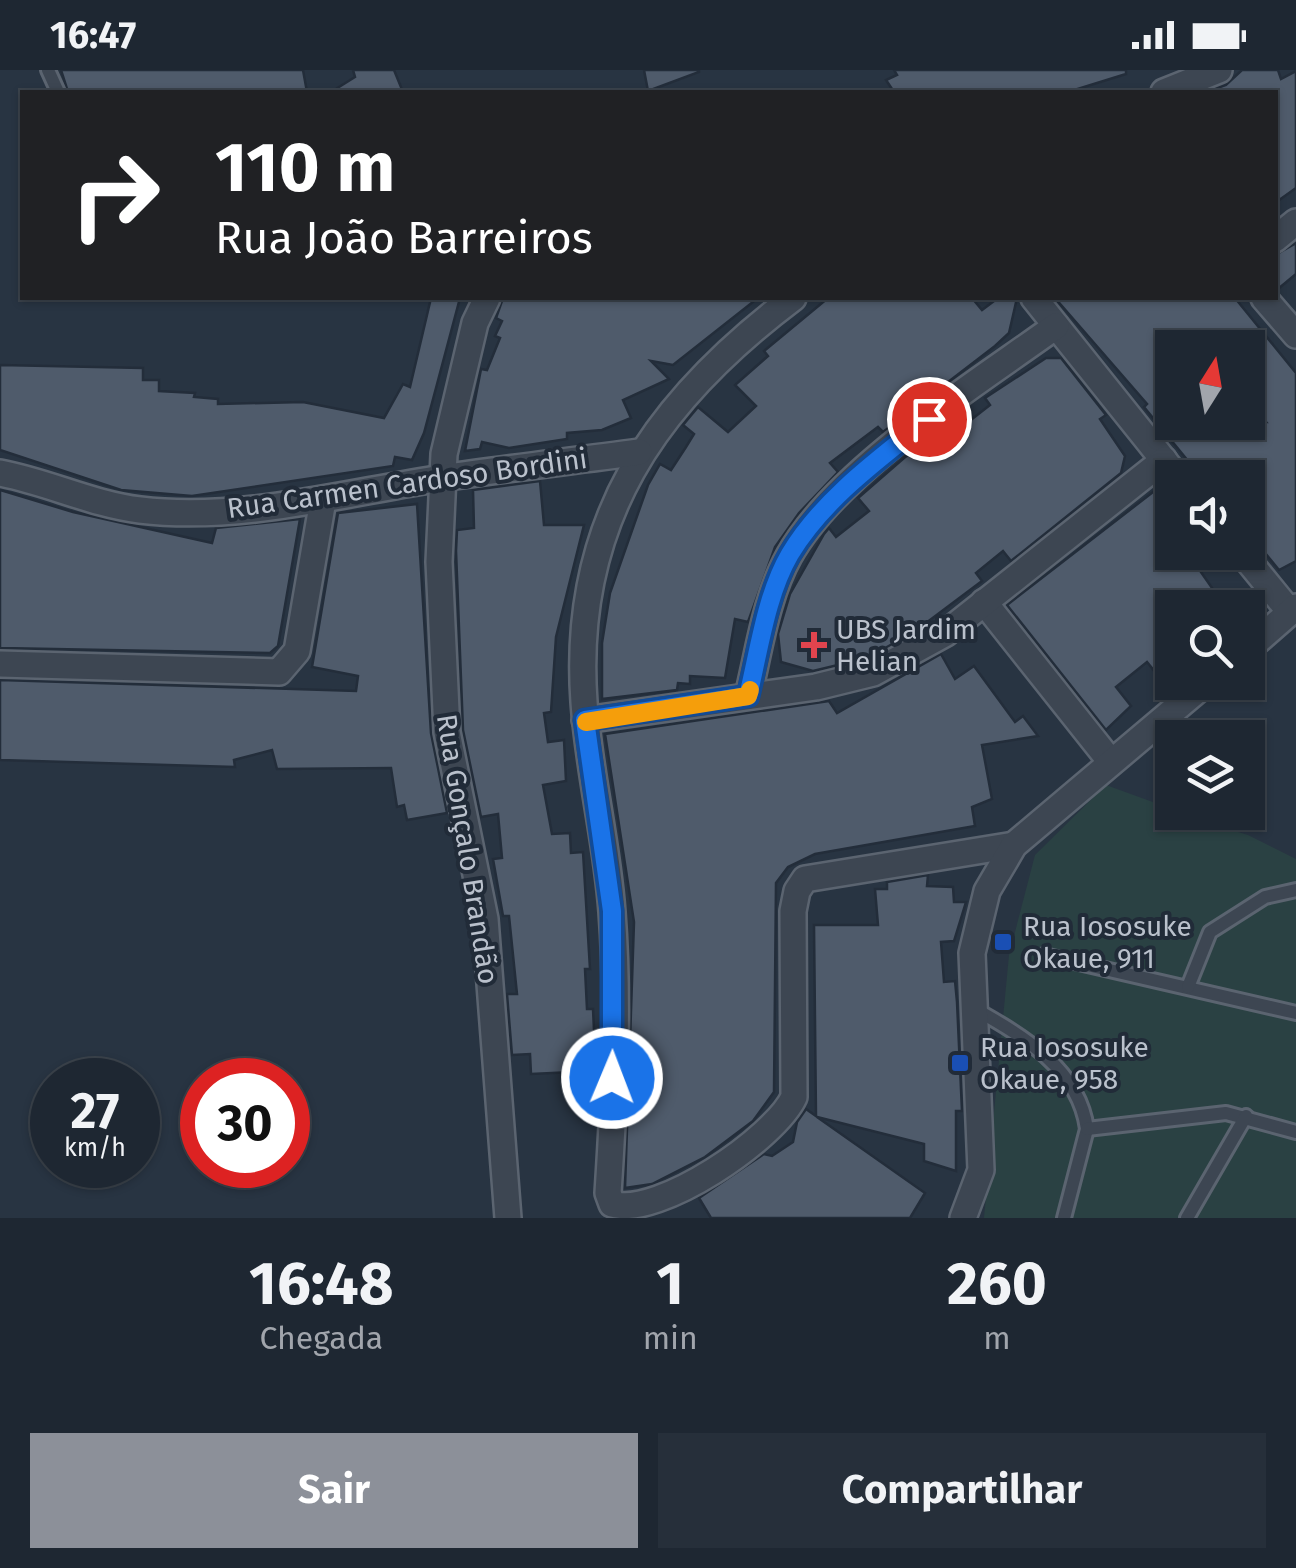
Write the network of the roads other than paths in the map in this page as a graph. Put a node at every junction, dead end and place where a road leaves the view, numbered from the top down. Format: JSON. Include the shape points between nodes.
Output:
{"nodes":[{"id":1,"x":1219,"y":70,"type":"edge"},
{"id":2,"x":1169,"y":90,"type":"edge"},
{"id":3,"x":486,"y":300,"type":"edge"},
{"id":4,"x":789,"y":300,"type":"edge"},
{"id":5,"x":1036,"y":300,"type":"edge"},
{"id":6,"x":1266,"y":300,"type":"edge"},
{"id":7,"x":1056,"y":326,"type":"junction"},
{"id":8,"x":1296,"y":335,"type":"edge"},
{"id":9,"x":639,"y":452,"type":"junction"},
{"id":10,"x":1164,"y":460,"type":"edge"},
{"id":11,"x":0,"y":473,"type":"edge"},
{"id":12,"x":440,"y":479,"type":"junction"},
{"id":13,"x":1155,"y":480,"type":"edge"},
{"id":14,"x":323,"y":500,"type":"junction"},
{"id":15,"x":1257,"y":570,"type":"edge"},
{"id":16,"x":984,"y":602,"type":"junction"},
{"id":17,"x":1293,"y":610,"type":"edge"},
{"id":18,"x":1265,"y":634,"type":"edge"},
{"id":19,"x":0,"y":664,"type":"edge"},
{"id":20,"x":748,"y":696,"type":"junction"},
{"id":21,"x":1185,"y":700,"type":"edge"},
{"id":22,"x":585,"y":720,"type":"junction"},
{"id":23,"x":1111,"y":762,"type":"junction"},
{"id":24,"x":1014,"y":845,"type":"junction"},
{"id":25,"x":1296,"y":890,"type":"edge"},
{"id":26,"x":1044,"y":955,"type":"dead end"},
{"id":27,"x":1188,"y":987,"type":"junction"},
{"id":28,"x":975,"y":1009,"type":"junction"},
{"id":29,"x":1296,"y":1013,"type":"edge"},
{"id":30,"x":1246,"y":1116,"type":"junction"},
{"id":31,"x":1087,"y":1129,"type":"junction"},
{"id":32,"x":1296,"y":1132,"type":"edge"},
{"id":33,"x":508,"y":1218,"type":"edge"},
{"id":34,"x":962,"y":1218,"type":"edge"},
{"id":35,"x":1064,"y":1218,"type":"edge"},
{"id":36,"x":1187,"y":1218,"type":"edge"}],
"edges":[{"from":1,"to":2,"type":"street"},
{"from":3,"to":12,"type":"street","name":"Rua Gonçalo Brandão","via":[[455,400]]},
{"from":4,"to":9,"type":"street","via":[[688,388]]},
{"from":5,"to":7,"type":"street"},
{"from":6,"to":8,"type":"street"},
{"from":7,"to":10,"type":"street"},
{"from":7,"to":20,"type":"street","via":[[876,461],[804,534],[778,580]]},
{"from":9,"to":12,"type":"street","name":"Rua Carmen Cardoso Bordini"},
{"from":9,"to":22,"type":"street","via":[[600,547],[586,604]]},
{"from":11,"to":14,"type":"street","name":"Rua Carmen Cardoso Bordini","via":[[142,510]]},
{"from":12,"to":14,"type":"street","name":"Rua Carmen Cardoso Bordini"},
{"from":12,"to":33,"type":"street","name":"Rua Gonçalo Brandão","via":[[447,732],[485,919]]},
{"from":13,"to":16,"type":"street"},
{"from":14,"to":19,"type":"street","via":[[297,651],[278,672]]},
{"from":15,"to":17,"type":"street"},
{"from":16,"to":20,"type":"street","via":[[946,633],[873,673]]},
{"from":16,"to":23,"type":"street"},
{"from":17,"to":18,"type":"street"},
{"from":20,"to":22,"type":"street"},
{"from":21,"to":23,"type":"street"},
{"from":22,"to":24,"type":"street","via":[[612,911],[608,1193],[619,1210],[658,1213],[681,1204],[764,1140],[786,1114],[794,1096],[793,911],[805,880]]},
{"from":23,"to":24,"type":"street"},
{"from":24,"to":28,"type":"street","via":[[976,926]]},
{"from":25,"to":27,"type":"lane","via":[[1265,897],[1210,932]]},
{"from":26,"to":27,"type":"lane"},
{"from":27,"to":29,"type":"lane"},
{"from":28,"to":31,"type":"lane","via":[[1044,1052],[1078,1098]]},
{"from":28,"to":34,"type":"street","via":[[981,1170]]},
{"from":30,"to":31,"type":"lane"},
{"from":30,"to":32,"type":"lane"},
{"from":30,"to":36,"type":"lane"},
{"from":31,"to":35,"type":"lane"}]}
